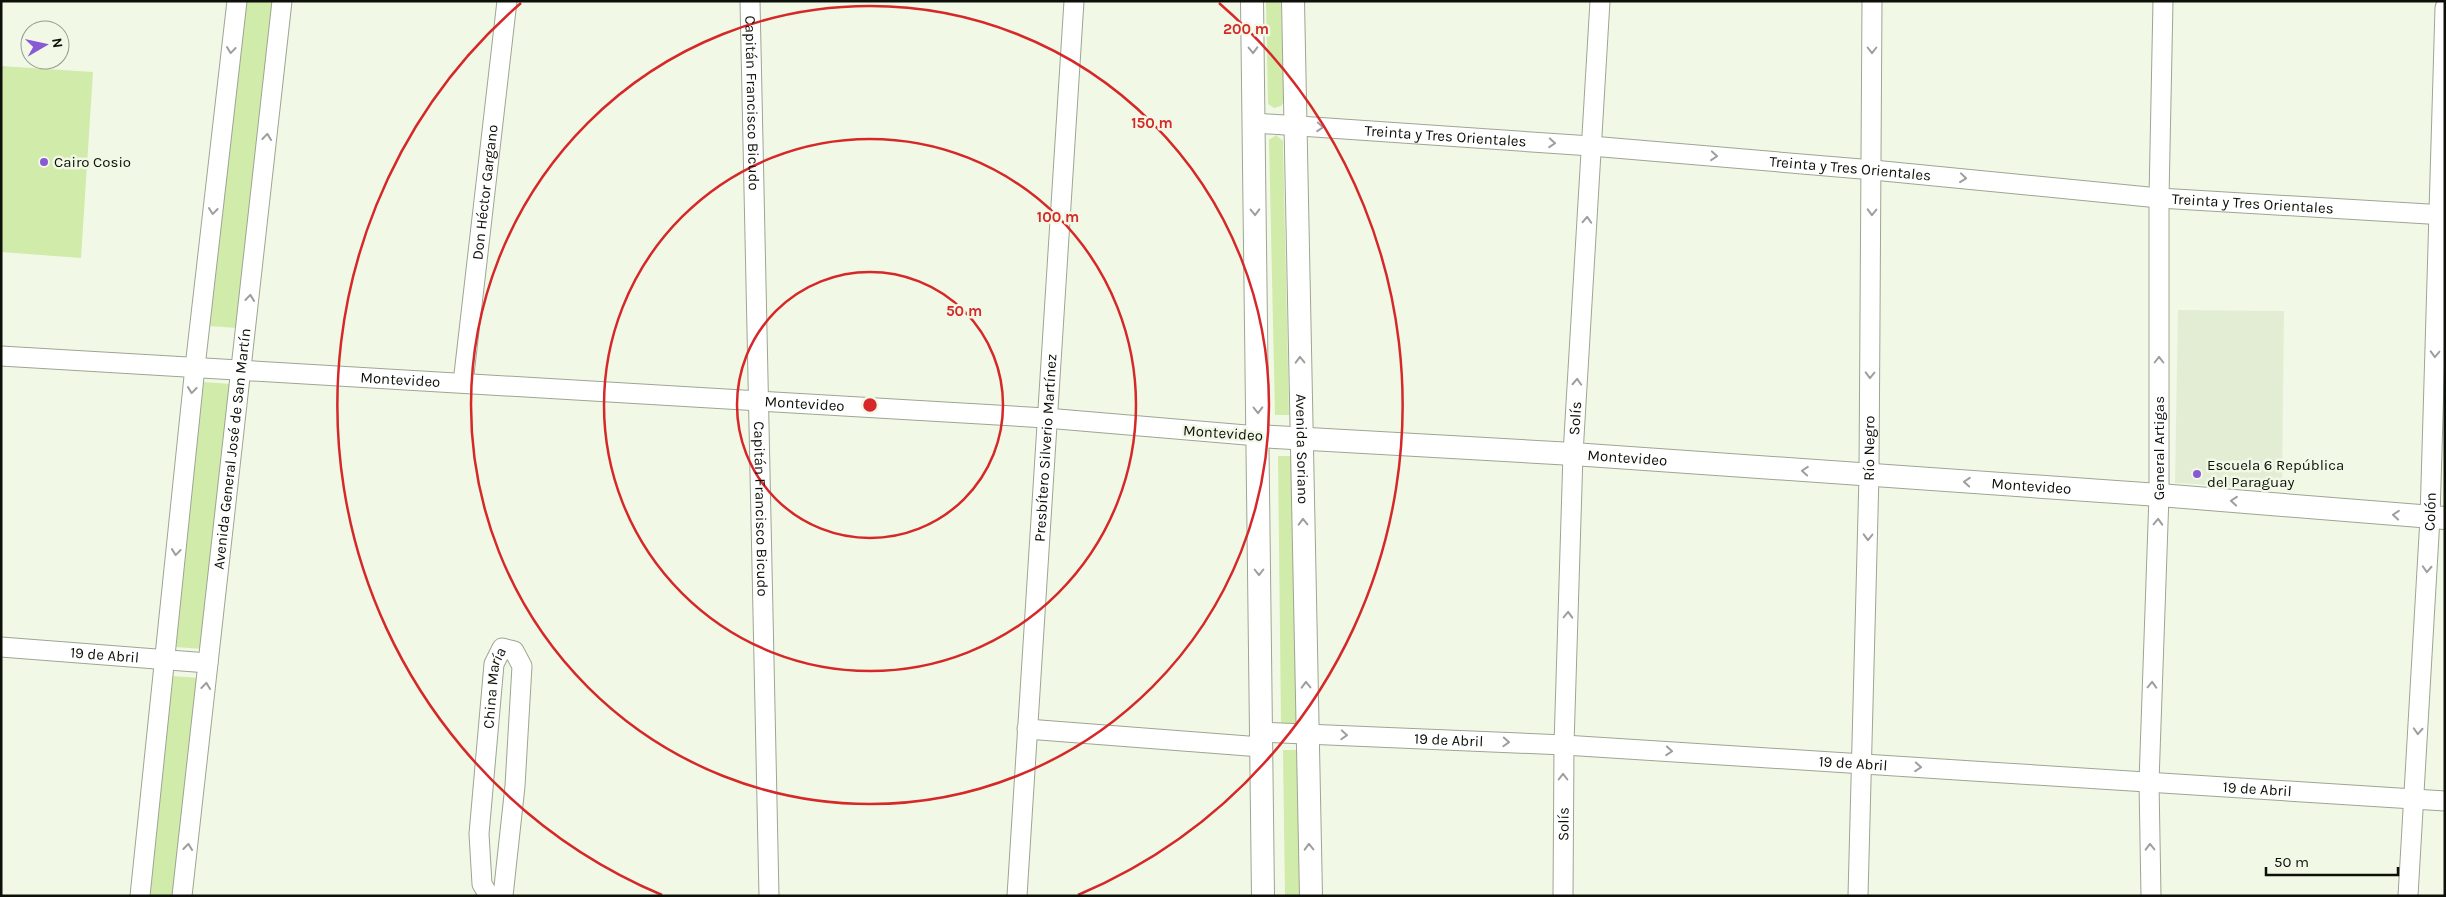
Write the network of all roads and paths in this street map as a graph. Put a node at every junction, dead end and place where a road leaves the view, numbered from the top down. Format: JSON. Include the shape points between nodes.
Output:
{"nodes":[{"id":1,"x":237,"y":1,"type":"edge"},
{"id":2,"x":282,"y":1,"type":"edge"},
{"id":3,"x":507,"y":1,"type":"edge"},
{"id":4,"x":750,"y":1,"type":"edge"},
{"id":5,"x":1074,"y":1,"type":"edge"},
{"id":6,"x":1252,"y":1,"type":"edge"},
{"id":7,"x":1293,"y":1,"type":"edge"},
{"id":8,"x":1600,"y":1,"type":"edge"},
{"id":9,"x":1872,"y":1,"type":"edge"},
{"id":10,"x":2163,"y":1,"type":"edge"},
{"id":11,"x":2445,"y":8,"type":"edge"},
{"id":12,"x":1254,"y":123,"type":"junction"},
{"id":13,"x":1296,"y":126,"type":"junction"},
{"id":14,"x":1591,"y":146,"type":"junction"},
{"id":15,"x":1873,"y":170,"type":"junction"},
{"id":16,"x":2159,"y":198,"type":"junction"},
{"id":17,"x":2442,"y":215,"type":"edge"},
{"id":18,"x":1,"y":356,"type":"edge"},
{"id":19,"x":194,"y":367,"type":"junction"},
{"id":20,"x":242,"y":371,"type":"junction"},
{"id":21,"x":463,"y":383,"type":"junction"},
{"id":22,"x":758,"y":401,"type":"junction"},
{"id":23,"x":1046,"y":418,"type":"junction"},
{"id":24,"x":1258,"y":436,"type":"junction"},
{"id":25,"x":1301,"y":438,"type":"junction"},
{"id":26,"x":1573,"y":454,"type":"junction"},
{"id":27,"x":1869,"y":475,"type":"junction"},
{"id":28,"x":2158,"y":495,"type":"junction"},
{"id":29,"x":2438,"y":518,"type":"edge"},
{"id":30,"x":1,"y":647,"type":"edge"},
{"id":31,"x":165,"y":660,"type":"junction"},
{"id":32,"x":208,"y":663,"type":"junction"},
{"id":33,"x":1027,"y":729,"type":"junction"},
{"id":34,"x":1307,"y":733,"type":"junction"},
{"id":35,"x":1260,"y":739,"type":"junction"},
{"id":36,"x":1564,"y":745,"type":"junction"},
{"id":37,"x":1862,"y":763,"type":"junction"},
{"id":38,"x":2149,"y":782,"type":"junction"},
{"id":39,"x":2414,"y":800,"type":"junction"},
{"id":40,"x":2445,"y":801,"type":"edge"},
{"id":41,"x":140,"y":896,"type":"edge"},
{"id":42,"x":182,"y":896,"type":"edge"},
{"id":43,"x":489,"y":896,"type":"edge"},
{"id":44,"x":502,"y":896,"type":"edge"},
{"id":45,"x":768,"y":896,"type":"edge"},
{"id":46,"x":1017,"y":896,"type":"edge"},
{"id":47,"x":1263,"y":896,"type":"edge"},
{"id":48,"x":1310,"y":896,"type":"edge"},
{"id":49,"x":1563,"y":896,"type":"edge"},
{"id":50,"x":1858,"y":896,"type":"edge"},
{"id":51,"x":2151,"y":896,"type":"edge"},
{"id":52,"x":2408,"y":896,"type":"edge"}],
"edges":[{"from":1,"to":19,"type":"street","one_way":true},
{"from":20,"to":2,"type":"street","name":"Avenida General José de San Martín","one_way":true},
{"from":3,"to":21,"type":"street","name":"Don Héctor Gargano"},
{"from":4,"to":22,"type":"street","name":"Capitán Francisco Bicudo"},
{"from":5,"to":23,"type":"street","name":"Presbítero Silverio Martínez"},
{"from":6,"to":12,"type":"street","one_way":true},
{"from":7,"to":13,"type":"street","name":"Avenida Soriano"},
{"from":8,"to":14,"type":"street","name":"Solís"},
{"from":9,"to":15,"type":"street","name":"Río Negro","one_way":true},
{"from":10,"to":16,"type":"street","name":"General Artigas"},
{"from":11,"to":17,"type":"street","name":"Colón"},
{"from":12,"to":13,"type":"street","name":"Treinta y Tres Orientales"},
{"from":12,"to":24,"type":"street","one_way":true},
{"from":13,"to":14,"type":"street","name":"Treinta y Tres Orientales","one_way":true},
{"from":25,"to":13,"type":"street","name":"Avenida Soriano","one_way":true},
{"from":14,"to":15,"type":"street","name":"Treinta y Tres Orientales","one_way":true},
{"from":26,"to":14,"type":"street","name":"Solís","one_way":true},
{"from":15,"to":16,"type":"street","name":"Treinta y Tres Orientales","one_way":true},
{"from":15,"to":27,"type":"street","name":"Río Negro","one_way":true},
{"from":16,"to":17,"type":"street","name":"Treinta y Tres Orientales"},
{"from":28,"to":16,"type":"street","name":"General Artigas","one_way":true},
{"from":17,"to":29,"type":"street","name":"Colón","one_way":true},
{"from":18,"to":19,"type":"street","name":"Montevideo"},
{"from":19,"to":20,"type":"street","name":"Montevideo"},
{"from":19,"to":31,"type":"street","one_way":true},
{"from":20,"to":21,"type":"street","name":"Montevideo"},
{"from":20,"to":32,"type":"street","name":"Avenida General José de San Martín"},
{"from":21,"to":22,"type":"street","name":"Montevideo"},
{"from":22,"to":23,"type":"street","name":"Montevideo"},
{"from":22,"to":45,"type":"street","name":"Capitán Francisco Bicudo"},
{"from":23,"to":24,"type":"street","name":"Montevideo"},
{"from":23,"to":33,"type":"street","name":"Presbítero Silverio Martínez"},
{"from":24,"to":25,"type":"street","name":"Montevideo"},
{"from":24,"to":35,"type":"street","one_way":true},
{"from":25,"to":26,"type":"street","name":"Montevideo"},
{"from":34,"to":25,"type":"street","name":"Avenida Soriano","one_way":true},
{"from":27,"to":26,"type":"street","name":"Montevideo","one_way":true},
{"from":36,"to":26,"type":"street","name":"Solís","one_way":true},
{"from":28,"to":27,"type":"street","name":"Montevideo","one_way":true},
{"from":27,"to":37,"type":"street","name":"Río Negro","one_way":true},
{"from":29,"to":28,"type":"street","name":"Montevideo","one_way":true},
{"from":38,"to":28,"type":"street","name":"General Artigas","one_way":true},
{"from":29,"to":39,"type":"street","name":"Colón","one_way":true},
{"from":30,"to":31,"type":"street","name":"19 de Abril"},
{"from":31,"to":32,"type":"street","name":"19 de Abril"},
{"from":31,"to":41,"type":"street"},
{"from":42,"to":32,"type":"street","name":"Avenida General José de San Martín","one_way":true},
{"from":33,"to":35,"type":"street","name":"19 de Abril"},
{"from":33,"to":46,"type":"street","name":"Presbítero Silverio Martínez"},
{"from":34,"to":35,"type":"street","name":"19 de Abril"},
{"from":34,"to":36,"type":"street","name":"19 de Abril","one_way":true},
{"from":48,"to":34,"type":"street","name":"Avenida Soriano","one_way":true},
{"from":35,"to":47,"type":"street"},
{"from":36,"to":37,"type":"street","name":"19 de Abril","one_way":true},
{"from":49,"to":36,"type":"street","name":"Solís","one_way":true},
{"from":37,"to":38,"type":"street","name":"19 de Abril","one_way":true},
{"from":37,"to":50,"type":"street","name":"Río Negro"},
{"from":38,"to":39,"type":"street","name":"19 de Abril"},
{"from":51,"to":38,"type":"street","name":"General Artigas","one_way":true},
{"from":39,"to":40,"type":"street","name":"19 de Abril"},
{"from":39,"to":52,"type":"street","name":"Colón"},
{"from":43,"to":44,"type":"street","name":"China María","via":[[482,884],[479,834],[494,664],[502,648],[514,651],[522,666],[515,786]]}]}
